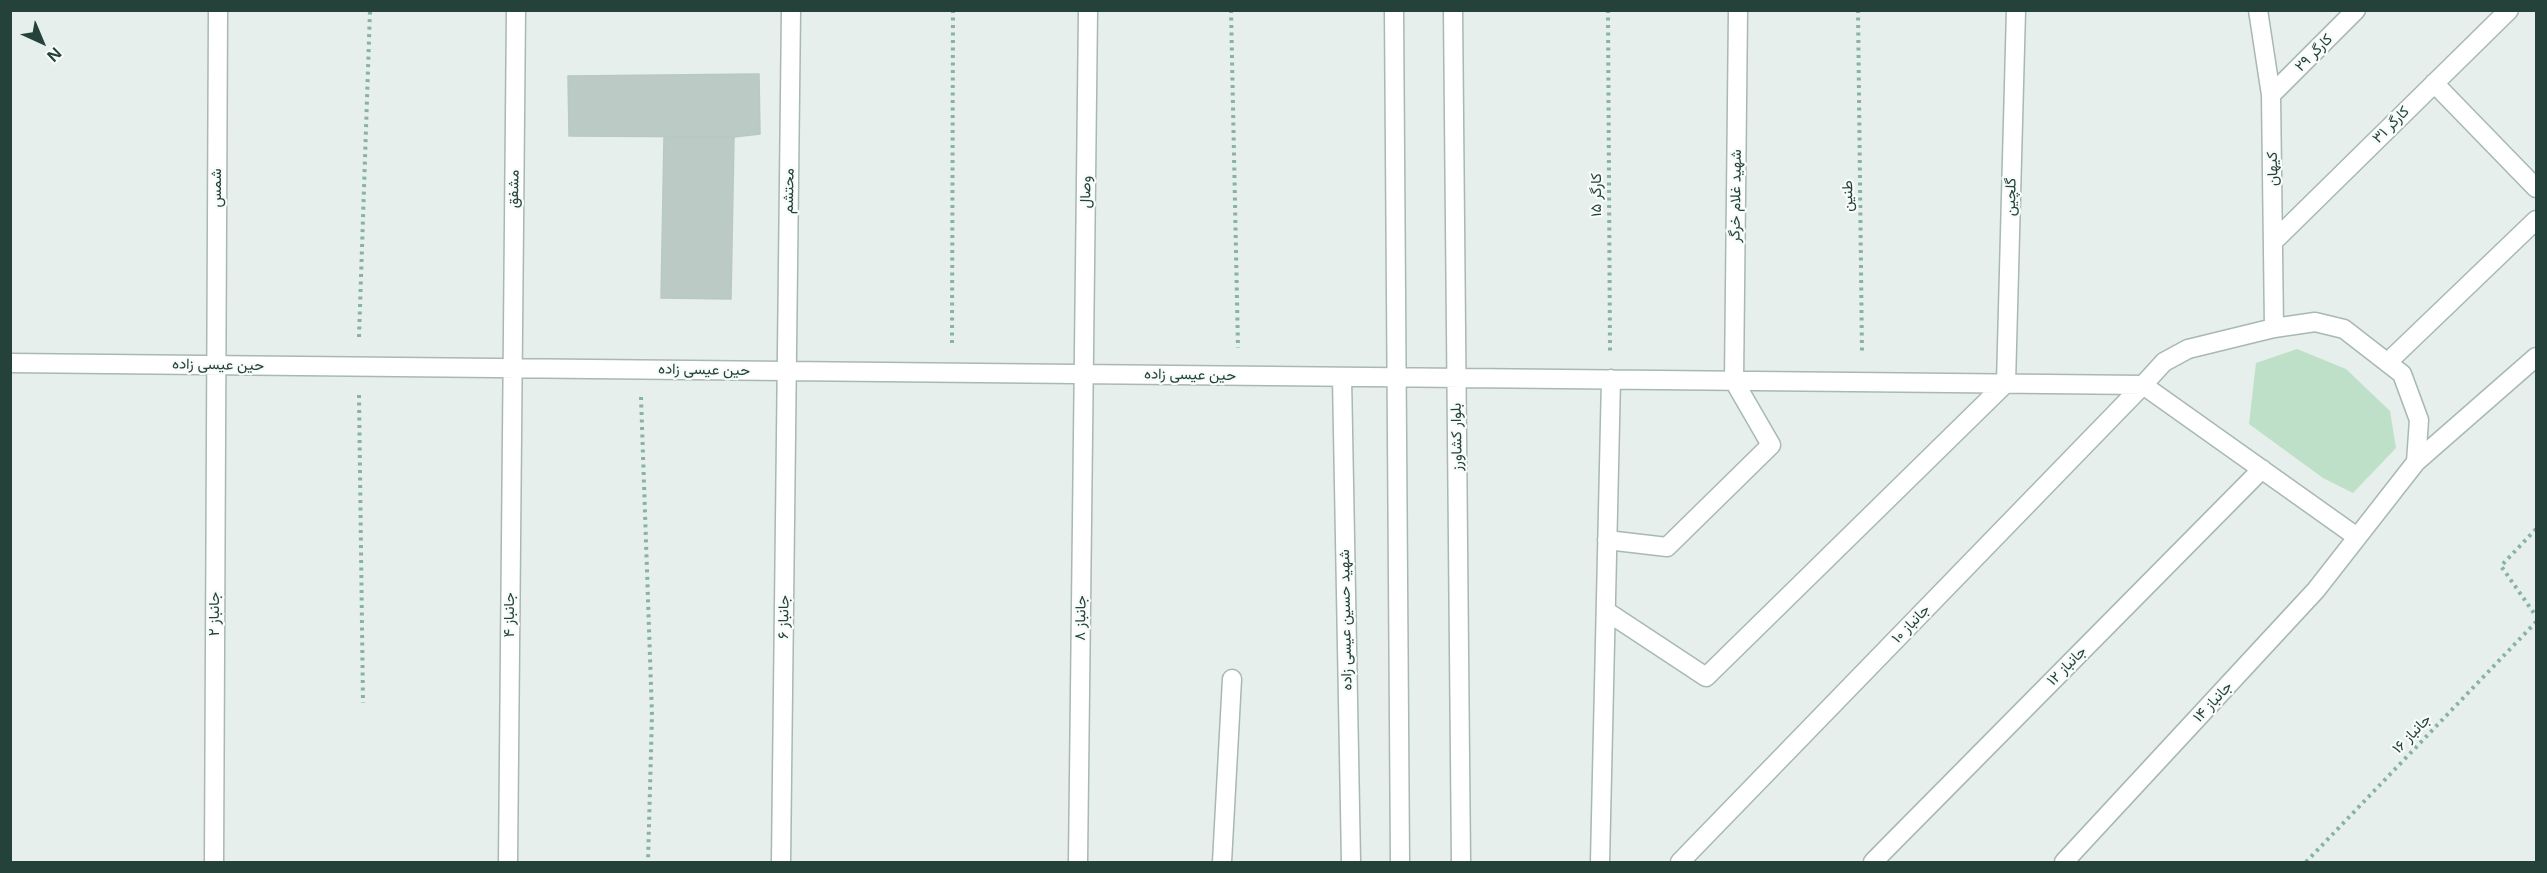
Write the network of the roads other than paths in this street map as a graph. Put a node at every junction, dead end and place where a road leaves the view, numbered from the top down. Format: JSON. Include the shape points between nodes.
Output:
{"nodes":[{"id":1,"x":218,"y":10,"type":"edge"},
{"id":2,"x":516,"y":10,"type":"edge"},
{"id":3,"x":791,"y":10,"type":"edge"},
{"id":4,"x":1088,"y":10,"type":"edge"},
{"id":5,"x":1394,"y":10,"type":"edge"},
{"id":6,"x":1453,"y":10,"type":"edge"},
{"id":7,"x":1738,"y":10,"type":"edge"},
{"id":8,"x":2016,"y":10,"type":"edge"},
{"id":9,"x":2258,"y":10,"type":"edge"},
{"id":10,"x":2356,"y":10,"type":"edge"},
{"id":11,"x":2509,"y":10,"type":"edge"},
{"id":12,"x":2434,"y":84,"type":"junction"},
{"id":13,"x":2271,"y":95,"type":"junction"},
{"id":14,"x":2536,"y":188,"type":"edge"},
{"id":15,"x":2536,"y":220,"type":"edge"},
{"id":16,"x":2275,"y":240,"type":"junction"},
{"id":17,"x":2274,"y":328,"type":"junction"},
{"id":18,"x":2536,"y":357,"type":"edge"},
{"id":19,"x":2388,"y":362,"type":"junction"},
{"id":20,"x":10,"y":363,"type":"edge"},
{"id":21,"x":217,"y":365,"type":"junction"},
{"id":22,"x":512,"y":368,"type":"junction"},
{"id":23,"x":787,"y":371,"type":"junction"},
{"id":24,"x":1084,"y":374,"type":"junction"},
{"id":25,"x":1342,"y":377,"type":"junction"},
{"id":26,"x":1397,"y":377,"type":"junction"},
{"id":27,"x":1456,"y":378,"type":"junction"},
{"id":28,"x":1611,"y":379,"type":"junction"},
{"id":29,"x":1734,"y":381,"type":"junction"},
{"id":30,"x":2006,"y":383,"type":"junction"},
{"id":31,"x":2143,"y":385,"type":"junction"},
{"id":32,"x":2416,"y":462,"type":"junction"},
{"id":33,"x":2262,"y":469,"type":"junction"},
{"id":34,"x":2357,"y":537,"type":"junction"},
{"id":35,"x":1607,"y":540,"type":"junction"},
{"id":36,"x":1606,"y":611,"type":"junction"},
{"id":37,"x":1232,"y":680,"type":"dead end"},
{"id":38,"x":214,"y":862,"type":"edge"},
{"id":39,"x":508,"y":862,"type":"edge"},
{"id":40,"x":781,"y":862,"type":"edge"},
{"id":41,"x":1078,"y":862,"type":"edge"},
{"id":42,"x":1222,"y":862,"type":"edge"},
{"id":43,"x":1351,"y":862,"type":"edge"},
{"id":44,"x":1400,"y":862,"type":"edge"},
{"id":45,"x":1461,"y":862,"type":"edge"},
{"id":46,"x":1600,"y":862,"type":"edge"},
{"id":47,"x":1680,"y":862,"type":"edge"},
{"id":48,"x":1873,"y":862,"type":"edge"},
{"id":49,"x":2064,"y":862,"type":"edge"}],
"edges":[{"from":1,"to":21,"type":"street","name":"شمس"},
{"from":2,"to":22,"type":"street","name":"مشفق"},
{"from":3,"to":23,"type":"street","name":"محتشم"},
{"from":4,"to":24,"type":"street","name":"وصال"},
{"from":5,"to":26,"type":"street"},
{"from":6,"to":27,"type":"street","name":"بلوار کشاورز"},
{"from":7,"to":29,"type":"street","name":"شهید غلام خرگر"},
{"from":8,"to":30,"type":"street","name":"گلچین"},
{"from":9,"to":13,"type":"street","name":"کیهان"},
{"from":10,"to":13,"type":"street","name":"کارگر ۲۹"},
{"from":11,"to":12,"type":"street","name":"کارگر ۳۱"},
{"from":12,"to":14,"type":"street"},
{"from":12,"to":16,"type":"street","name":"کارگر ۳۱"},
{"from":13,"to":16,"type":"street","name":"کیهان"},
{"from":15,"to":19,"type":"street"},
{"from":16,"to":17,"type":"street","name":"کیهان"},
{"from":17,"to":19,"type":"street","name":"جانباز ۱۰","via":[[2315,322],[2344,329]]},
{"from":17,"to":31,"type":"street","name":"جانباز ۱۰","via":[[2188,349],[2164,362]]},
{"from":18,"to":32,"type":"street"},
{"from":19,"to":32,"type":"street","name":"جانباز ۱۰","via":[[2402,374],[2419,420]]},
{"from":20,"to":21,"type":"street","name":"حین عیسی زاده"},
{"from":21,"to":22,"type":"street","name":"حین عیسی زاده"},
{"from":21,"to":38,"type":"street","name":"جانباز ۲"},
{"from":22,"to":23,"type":"street","name":"حین عیسی زاده"},
{"from":22,"to":39,"type":"street","name":"جانباز ۴"},
{"from":23,"to":24,"type":"street","name":"حین عیسی زاده"},
{"from":23,"to":40,"type":"street","name":"جانباز ۶"},
{"from":24,"to":25,"type":"street","name":"حین عیسی زاده"},
{"from":24,"to":41,"type":"street","name":"جانباز ۸"},
{"from":25,"to":26,"type":"street","name":"حین عیسی زاده"},
{"from":25,"to":43,"type":"street","name":"شهید حسین عیسی زاده"},
{"from":26,"to":27,"type":"street","name":"حین عیسی زاده"},
{"from":26,"to":44,"type":"street"},
{"from":27,"to":28,"type":"street","name":"حین عیسی زاده"},
{"from":27,"to":45,"type":"street","name":"بلوار کشاورز"},
{"from":28,"to":29,"type":"street","name":"حین عیسی زاده"},
{"from":28,"to":35,"type":"street"},
{"from":29,"to":30,"type":"street","name":"حین عیسی زاده"},
{"from":29,"to":35,"type":"street","via":[[1771,445],[1667,547]]},
{"from":30,"to":31,"type":"street","name":"حین عیسی زاده"},
{"from":30,"to":36,"type":"street","via":[[1706,677]]},
{"from":31,"to":33,"type":"street"},
{"from":31,"to":47,"type":"street","name":"جانباز ۱۰"},
{"from":32,"to":34,"type":"street","name":"جانباز ۱۴"},
{"from":33,"to":34,"type":"street"},
{"from":33,"to":48,"type":"street","name":"جانباز ۱۲"},
{"from":34,"to":49,"type":"street","name":"جانباز ۱۴","via":[[2316,590]]},
{"from":35,"to":36,"type":"street"},
{"from":36,"to":46,"type":"street"},
{"from":37,"to":42,"type":"street"}]}
